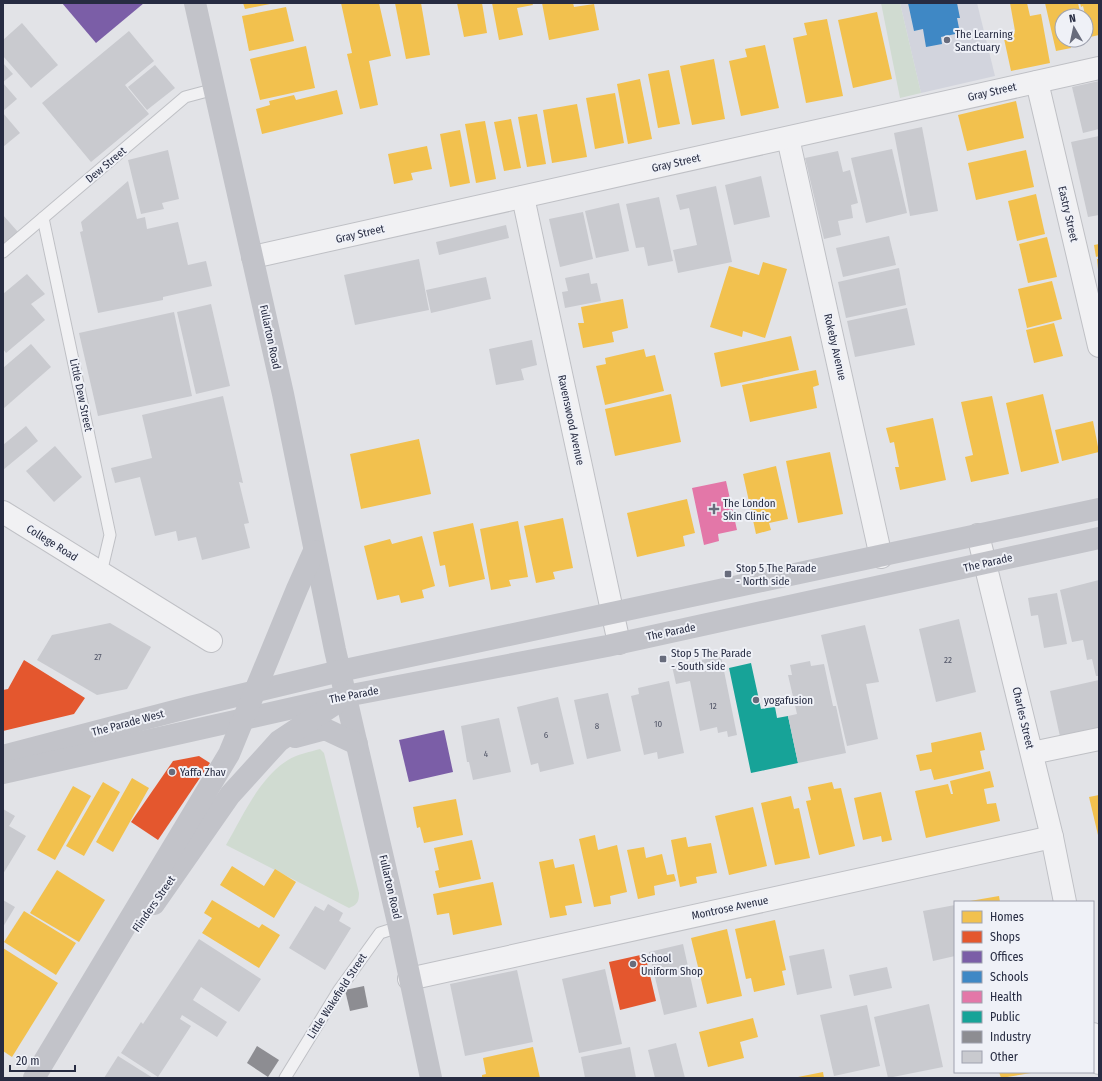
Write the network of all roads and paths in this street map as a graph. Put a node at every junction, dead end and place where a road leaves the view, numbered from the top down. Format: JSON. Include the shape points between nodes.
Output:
{"nodes":[{"id":1,"x":195,"y":3,"type":"edge"},
{"id":2,"x":1099,"y":68,"type":"edge"},
{"id":3,"x":1037,"y":82,"type":"junction"},
{"id":4,"x":215,"y":89,"type":"junction"},
{"id":5,"x":788,"y":138,"type":"junction"},
{"id":6,"x":523,"y":197,"type":"junction"},
{"id":7,"x":43,"y":218,"type":"junction"},
{"id":8,"x":3,"y":252,"type":"edge"},
{"id":9,"x":253,"y":257,"type":"junction"},
{"id":10,"x":1099,"y":346,"type":"edge"},
{"id":11,"x":1099,"y":509,"type":"edge"},
{"id":12,"x":3,"y":512,"type":"edge"},
{"id":13,"x":978,"y":535,"type":"junction"},
{"id":14,"x":1099,"y":538,"type":"edge"},
{"id":15,"x":314,"y":552,"type":"junction"},
{"id":16,"x":881,"y":557,"type":"junction"},
{"id":17,"x":986,"y":563,"type":"junction"},
{"id":18,"x":101,"y":573,"type":"junction"},
{"id":19,"x":612,"y":614,"type":"junction"},
{"id":20,"x":211,"y":641,"type":"dead end"},
{"id":21,"x":619,"y":643,"type":"junction"},
{"id":22,"x":340,"y":671,"type":"junction"},
{"id":23,"x":254,"y":692,"type":"junction"},
{"id":24,"x":346,"y":696,"type":"junction"},
{"id":25,"x":243,"y":719,"type":"junction"},
{"id":26,"x":1099,"y":739,"type":"edge"},
{"id":27,"x":279,"y":741,"type":"junction"},
{"id":28,"x":357,"y":744,"type":"junction"},
{"id":29,"x":1032,"y":754,"type":"junction"},
{"id":30,"x":3,"y":756,"type":"edge"},
{"id":31,"x":3,"y":773,"type":"edge"},
{"id":32,"x":1052,"y":837,"type":"junction"},
{"id":33,"x":1065,"y":901,"type":"edge"},
{"id":34,"x":399,"y":927,"type":"junction"},
{"id":35,"x":409,"y":979,"type":"junction"},
{"id":36,"x":1094,"y":1039,"type":"edge"},
{"id":37,"x":1099,"y":1063,"type":"edge"},
{"id":38,"x":35,"y":1076,"type":"edge"},
{"id":39,"x":285,"y":1078,"type":"edge"},
{"id":40,"x":431,"y":1078,"type":"edge"}],
"edges":[{"from":1,"to":4,"type":"main road","name":"Fullarton Road"},
{"from":2,"to":3,"type":"street","name":"Gray Street"},
{"from":3,"to":5,"type":"street","name":"Gray Street"},
{"from":3,"to":10,"type":"street","name":"Eastry Street"},
{"from":4,"to":7,"type":"lane","name":"Dew Street","via":[[185,97]]},
{"from":4,"to":9,"type":"main road","name":"Fullarton Road"},
{"from":5,"to":6,"type":"street","name":"Gray Street"},
{"from":5,"to":16,"type":"street","name":"Rokeby Avenue"},
{"from":6,"to":9,"type":"street","name":"Gray Street"},
{"from":6,"to":19,"type":"street","name":"Ravenswood Avenue"},
{"from":7,"to":8,"type":"lane","name":"Dew Street"},
{"from":7,"to":18,"type":"lane","name":"Little Dew Street","via":[[110,535]]},
{"from":9,"to":15,"type":"main road","name":"Fullarton Road"},
{"from":11,"to":13,"type":"main road"},
{"from":12,"to":18,"type":"street","name":"College Road"},
{"from":13,"to":16,"type":"main road"},
{"from":13,"to":17,"type":"street","name":"Charles Street"},
{"from":14,"to":17,"type":"main road","name":"The Parade"},
{"from":15,"to":22,"type":"main road","name":"Fullarton Road"},
{"from":15,"to":23,"type":"main road","name":"Flinders Street"},
{"from":16,"to":19,"type":"main road"},
{"from":17,"to":21,"type":"main road","name":"The Parade"},
{"from":17,"to":29,"type":"street","name":"Charles Street"},
{"from":18,"to":20,"type":"street","name":"College Road"},
{"from":19,"to":21,"type":"street","name":"Ravenswood Avenue"},
{"from":19,"to":22,"type":"main road"},
{"from":21,"to":24,"type":"main road","name":"The Parade"},
{"from":22,"to":23,"type":"main road"},
{"from":22,"to":24,"type":"main road","name":"Fullarton Road"},
{"from":23,"to":25,"type":"main road","name":"Flinders Street"},
{"from":23,"to":30,"type":"main road","name":"The Parade West"},
{"from":24,"to":25,"type":"main road","name":"The Parade"},
{"from":24,"to":27,"type":"main road","name":"Flinders Street"},
{"from":24,"to":28,"type":"main road","name":"Fullarton Road"},
{"from":25,"to":31,"type":"main road","name":"The Parade West"},
{"from":25,"to":38,"type":"main road","name":"Flinders Street","via":[[229,754]]},
{"from":26,"to":29,"type":"street"},
{"from":27,"to":28,"type":"main road","via":[[325,729]]},
{"from":27,"to":38,"type":"main road","name":"Flinders Street","via":[[230,795]]},
{"from":28,"to":34,"type":"main road","name":"Fullarton Road"},
{"from":29,"to":32,"type":"street","name":"Charles Street"},
{"from":32,"to":33,"type":"street","name":"Charles Street"},
{"from":32,"to":35,"type":"street","name":"Montrose Avenue"},
{"from":34,"to":35,"type":"main road","name":"Fullarton Road"},
{"from":34,"to":39,"type":"lane","name":"Little Wakefield Street","via":[[380,933],[339,990]]},
{"from":35,"to":40,"type":"main road","name":"Fullarton Road"},
{"from":36,"to":37,"type":"street"}]}
